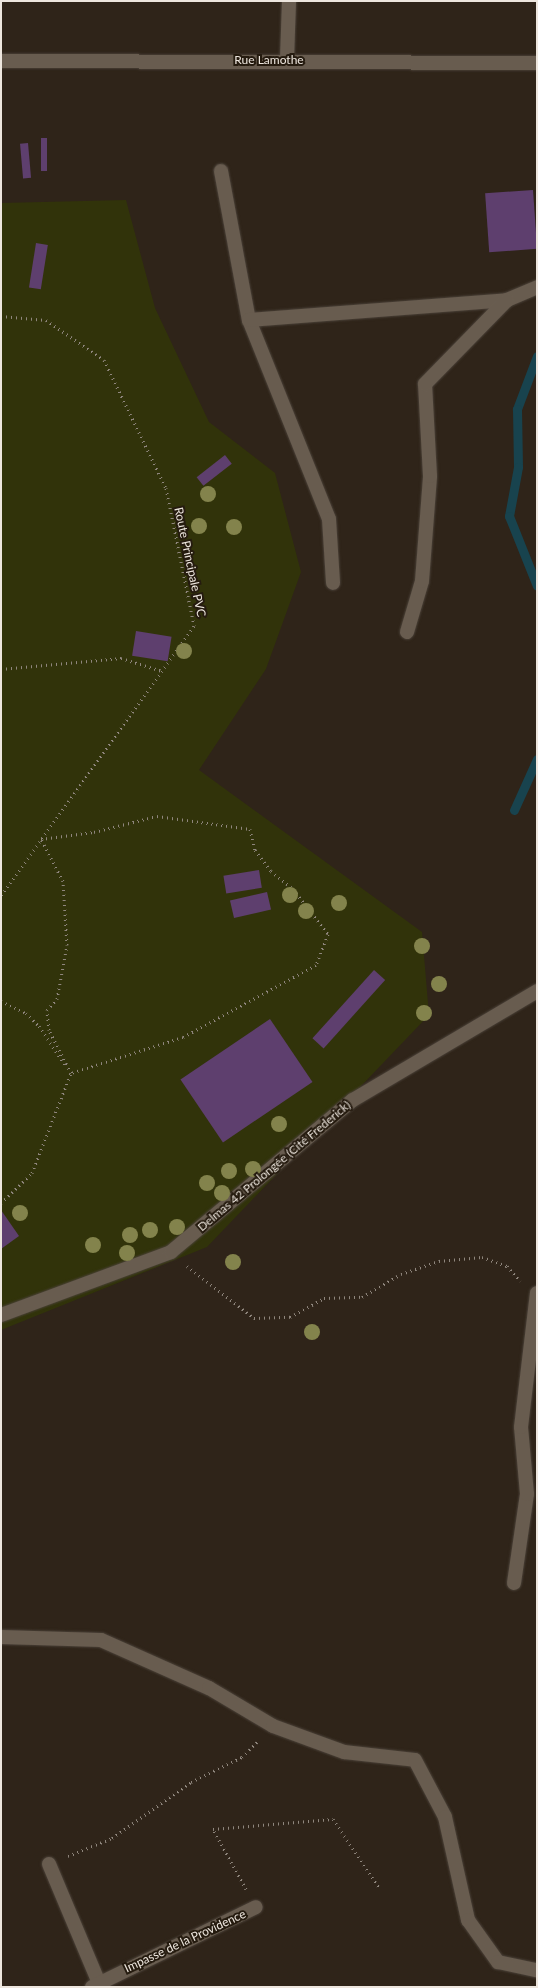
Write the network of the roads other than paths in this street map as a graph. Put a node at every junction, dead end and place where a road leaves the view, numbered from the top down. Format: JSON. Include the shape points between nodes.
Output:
{"nodes":[{"id":1,"x":289,"y":1,"type":"edge"},
{"id":2,"x":287,"y":60,"type":"junction"},
{"id":3,"x":1,"y":61,"type":"edge"},
{"id":4,"x":537,"y":62,"type":"edge"},
{"id":5,"x":221,"y":170,"type":"dead end"},
{"id":6,"x":537,"y":287,"type":"edge"},
{"id":7,"x":508,"y":300,"type":"junction"},
{"id":8,"x":249,"y":320,"type":"junction"},
{"id":9,"x":333,"y":583,"type":"dead end"},
{"id":10,"x":407,"y":632,"type":"dead end"},
{"id":11,"x":537,"y":991,"type":"edge"},
{"id":12,"x":536,"y":1296,"type":"edge"},
{"id":13,"x":1,"y":1315,"type":"edge"},
{"id":14,"x":514,"y":1583,"type":"dead end"},
{"id":15,"x":1,"y":1637,"type":"edge"},
{"id":16,"x":49,"y":1864,"type":"road end"},
{"id":17,"x":256,"y":1907,"type":"road end"},
{"id":18,"x":537,"y":1970,"type":"edge"},
{"id":19,"x":95,"y":1985,"type":"edge"}],
"edges":[{"from":1,"to":2,"type":"street"},
{"from":2,"to":3,"type":"street","name":"Rue Lamothe"},
{"from":2,"to":4,"type":"street","name":"Rue Lamothe"},
{"from":5,"to":8,"type":"street"},
{"from":6,"to":7,"type":"street"},
{"from":7,"to":8,"type":"street"},
{"from":7,"to":10,"type":"street","via":[[425,384],[430,476],[422,581]]},
{"from":8,"to":9,"type":"street","via":[[329,519]]},
{"from":11,"to":13,"type":"street","name":"Delmas 42 Prolongée (Cité Frederick)","via":[[353,1100],[171,1252]]},
{"from":12,"to":14,"type":"street","via":[[521,1427],[527,1494]]},
{"from":15,"to":18,"type":"street","via":[[100,1640],[209,1688],[274,1726],[344,1752],[415,1760],[445,1817],[468,1920],[498,1962]]},
{"from":16,"to":19,"type":"street"},
{"from":17,"to":19,"type":"street","name":"Impasse de la Providence"}]}
